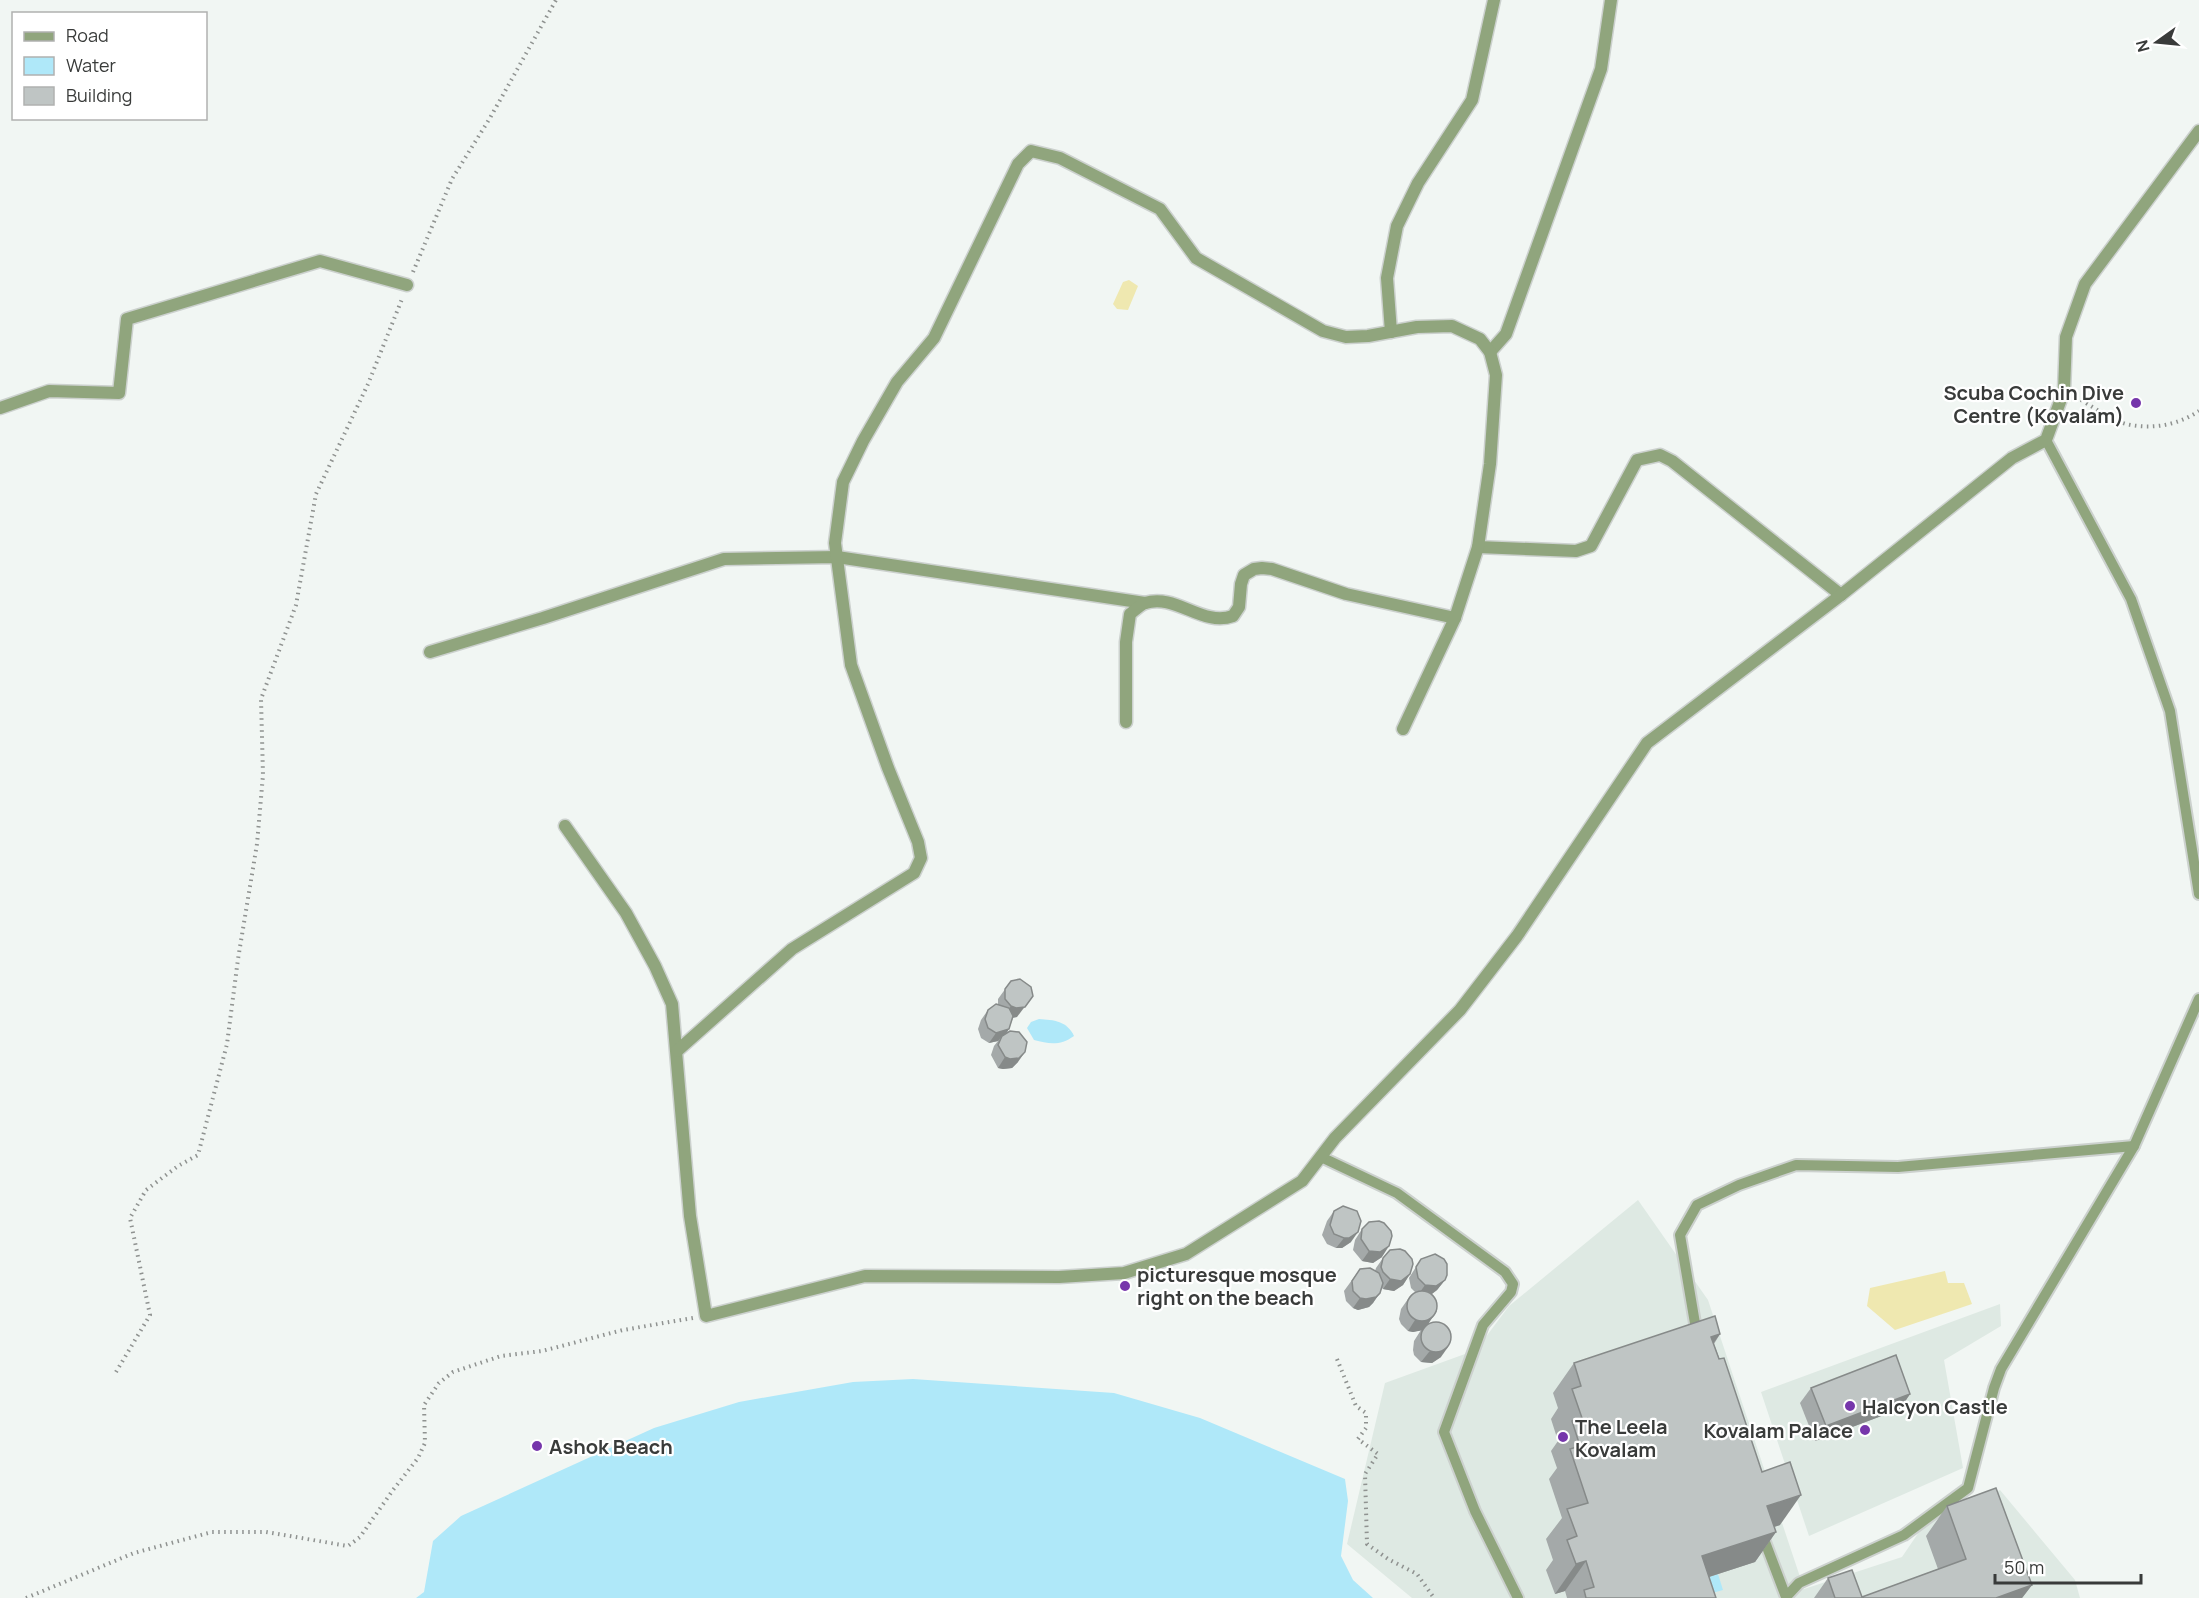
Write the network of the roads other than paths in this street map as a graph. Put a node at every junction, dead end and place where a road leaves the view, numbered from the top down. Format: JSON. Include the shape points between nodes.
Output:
{"nodes":[{"id":1,"x":1494,"y":0,"type":"edge"},
{"id":2,"x":1611,"y":0,"type":"edge"},
{"id":3,"x":2199,"y":130,"type":"edge"},
{"id":4,"x":407,"y":285,"type":"road end"},
{"id":5,"x":1391,"y":332,"type":"junction"},
{"id":6,"x":1506,"y":334,"type":"junction"},
{"id":7,"x":1480,"y":339,"type":"junction"},
{"id":8,"x":1490,"y":352,"type":"junction"},
{"id":9,"x":0,"y":408,"type":"edge"},
{"id":10,"x":2046,"y":440,"type":"junction"},
{"id":11,"x":1478,"y":548,"type":"junction"},
{"id":12,"x":837,"y":557,"type":"junction"},
{"id":13,"x":1841,"y":595,"type":"junction"},
{"id":14,"x":1145,"y":603,"type":"junction"},
{"id":15,"x":1455,"y":618,"type":"junction"},
{"id":16,"x":430,"y":652,"type":"dead end"},
{"id":17,"x":1126,"y":722,"type":"dead end"},
{"id":18,"x":1403,"y":729,"type":"dead end"},
{"id":19,"x":565,"y":826,"type":"dead end"},
{"id":20,"x":2199,"y":894,"type":"edge"},
{"id":21,"x":2199,"y":999,"type":"edge"},
{"id":22,"x":677,"y":1051,"type":"junction"},
{"id":23,"x":2134,"y":1146,"type":"junction"},
{"id":24,"x":1321,"y":1157,"type":"junction"},
{"id":25,"x":1699,"y":1342,"type":"edge"},
{"id":26,"x":1761,"y":1531,"type":"edge"},
{"id":27,"x":1786,"y":1597,"type":"edge"},
{"id":28,"x":1518,"y":1598,"type":"edge"}],
"edges":[{"from":1,"to":5,"type":"street","via":[[1472,100],[1418,183],[1397,225],[1387,278]]},
{"from":2,"to":6,"type":"street","via":[[1601,69]]},
{"from":3,"to":10,"type":"street","via":[[2085,284],[2066,337],[2064,392]]},
{"from":4,"to":9,"type":"street","via":[[320,261],[127,319],[119,393],[49,391]]},
{"from":5,"to":7,"type":"street","via":[[1452,326]]},
{"from":5,"to":12,"type":"street","via":[[1346,337],[1323,331],[1196,258],[1160,209],[1060,158],[1031,151],[1018,164],[934,338],[897,382],[843,482]]},
{"from":6,"to":7,"type":"street"},
{"from":6,"to":8,"type":"street"},
{"from":7,"to":8,"type":"street"},
{"from":8,"to":11,"type":"street","via":[[1496,375],[1490,464]]},
{"from":10,"to":13,"type":"street","via":[[2012,458]]},
{"from":10,"to":20,"type":"lane","via":[[2131,599],[2170,711]]},
{"from":11,"to":13,"type":"street","via":[[1576,551],[1592,546],[1637,460],[1660,455]]},
{"from":11,"to":15,"type":"street"},
{"from":12,"to":14,"type":"street"},
{"from":12,"to":16,"type":"street","via":[[724,559]]},
{"from":12,"to":22,"type":"street","via":[[851,665],[911,819],[921,858],[914,873],[792,949]]},
{"from":13,"to":24,"type":"street","via":[[1647,743],[1517,936],[1460,1010]]},
{"from":14,"to":15,"type":"street","via":[[1163,602],[1205,617],[1225,619],[1239,607],[1244,576],[1262,568],[1346,594]]},
{"from":14,"to":17,"type":"street","via":[[1130,614]]},
{"from":15,"to":18,"type":"street"},
{"from":19,"to":22,"type":"street","via":[[626,913],[655,966],[672,1004]]},
{"from":21,"to":23,"type":"lane"},
{"from":22,"to":24,"type":"street","via":[[690,1216],[706,1316],[865,1276],[1124,1273],[1186,1254],[1302,1181]]},
{"from":23,"to":25,"type":"lane","via":[[1898,1167],[1796,1165],[1739,1185],[1697,1205],[1680,1234]]},
{"from":23,"to":27,"type":"lane","via":[[2001,1369],[1968,1488],[1904,1535],[1799,1583]]},
{"from":24,"to":28,"type":"lane","via":[[1397,1193],[1505,1272],[1513,1284],[1511,1292],[1483,1325],[1444,1432],[1475,1511]]},
{"from":26,"to":27,"type":"lane"}]}
